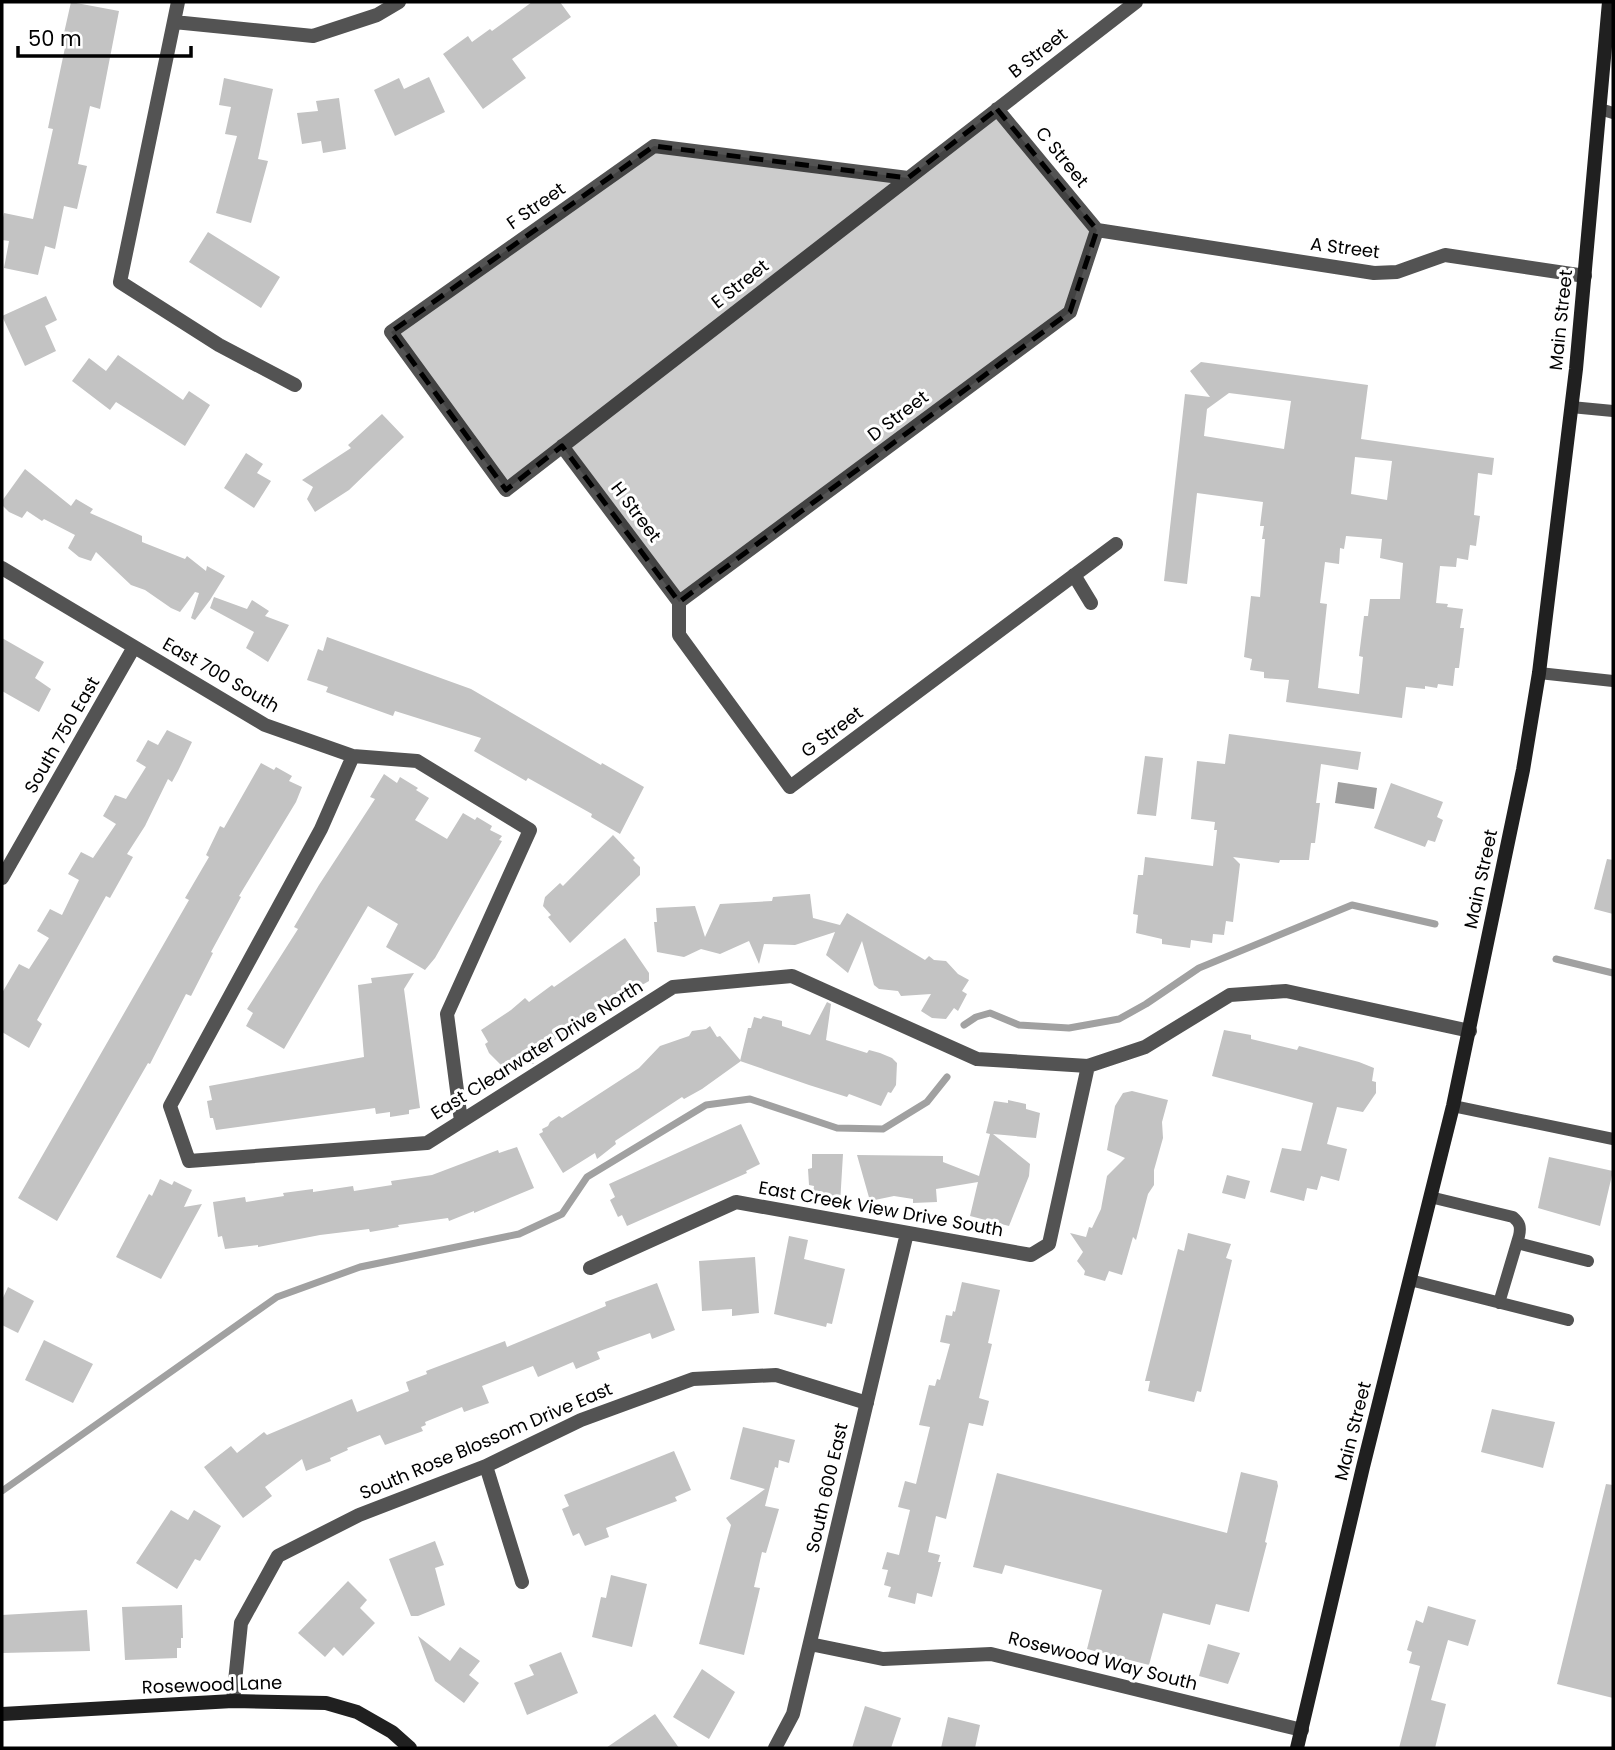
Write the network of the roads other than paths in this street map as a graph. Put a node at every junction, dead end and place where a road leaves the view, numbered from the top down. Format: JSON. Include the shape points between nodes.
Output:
{"nodes":[{"id":1,"x":178,"y":2,"type":"edge"},
{"id":2,"x":399,"y":2,"type":"edge"},
{"id":3,"x":1136,"y":2,"type":"edge"},
{"id":4,"x":1609,"y":2,"type":"edge"},
{"id":5,"x":174,"y":22,"type":"junction"},
{"id":6,"x":998,"y":109,"type":"junction"},
{"id":7,"x":1606,"y":111,"type":"edge"},
{"id":8,"x":908,"y":178,"type":"junction"},
{"id":9,"x":1097,"y":230,"type":"junction"},
{"id":10,"x":1585,"y":276,"type":"junction"},
{"id":11,"x":295,"y":386,"type":"dead end"},
{"id":12,"x":1571,"y":407,"type":"junction"},
{"id":13,"x":1613,"y":411,"type":"edge"},
{"id":14,"x":562,"y":446,"type":"junction"},
{"id":15,"x":506,"y":490,"type":"joint"},
{"id":16,"x":1116,"y":544,"type":"dead end"},
{"id":17,"x":2,"y":568,"type":"edge"},
{"id":18,"x":1074,"y":575,"type":"junction"},
{"id":19,"x":679,"y":602,"type":"junction"},
{"id":20,"x":1091,"y":603,"type":"dead end"},
{"id":21,"x":134,"y":647,"type":"junction"},
{"id":22,"x":1539,"y":673,"type":"junction"},
{"id":23,"x":1613,"y":681,"type":"edge"},
{"id":24,"x":353,"y":756,"type":"junction"},
{"id":25,"x":2,"y":878,"type":"edge"},
{"id":26,"x":1469,"y":1031,"type":"junction"},
{"id":27,"x":1088,"y":1066,"type":"junction"},
{"id":28,"x":1453,"y":1106,"type":"junction"},
{"id":29,"x":461,"y":1121,"type":"junction"},
{"id":30,"x":1613,"y":1139,"type":"edge"},
{"id":31,"x":1430,"y":1197,"type":"junction"},
{"id":32,"x":907,"y":1233,"type":"junction"},
{"id":33,"x":1517,"y":1244,"type":"junction"},
{"id":34,"x":1588,"y":1261,"type":"dead end"},
{"id":35,"x":590,"y":1268,"type":"dead end"},
{"id":36,"x":1410,"y":1280,"type":"junction"},
{"id":37,"x":1499,"y":1303,"type":"junction"},
{"id":38,"x":1568,"y":1321,"type":"dead end"},
{"id":39,"x":867,"y":1403,"type":"junction"},
{"id":40,"x":486,"y":1466,"type":"junction"},
{"id":41,"x":522,"y":1582,"type":"dead end"},
{"id":42,"x":810,"y":1644,"type":"junction"},
{"id":43,"x":233,"y":1701,"type":"junction"},
{"id":44,"x":2,"y":1714,"type":"edge"},
{"id":45,"x":1302,"y":1730,"type":"junction"},
{"id":46,"x":410,"y":1748,"type":"edge"},
{"id":47,"x":775,"y":1748,"type":"edge"},
{"id":48,"x":1297,"y":1748,"type":"edge"}],
"edges":[{"from":1,"to":5,"type":"street"},
{"from":2,"to":5,"type":"street","via":[[377,15],[313,36]]},
{"from":3,"to":6,"type":"street","name":"B Street"},
{"from":4,"to":7,"type":"main road","name":"Main Street"},
{"from":5,"to":11,"type":"street","via":[[120,282],[219,345]]},
{"from":6,"to":8,"type":"street","name":"E Street"},
{"from":6,"to":9,"type":"street","name":"C Street"},
{"from":7,"to":10,"type":"main road","name":"Main Street"},
{"from":8,"to":14,"type":"street","name":"E Street"},
{"from":8,"to":15,"type":"street","name":"F Street","via":[[654,146],[391,332]]},
{"from":9,"to":10,"type":"street","name":"A Street","via":[[1374,273],[1397,272],[1445,255]]},
{"from":9,"to":19,"type":"street","name":"D Street","via":[[1070,312]]},
{"from":10,"to":12,"type":"main road","name":"Main Street"},
{"from":12,"to":13,"type":"lane"},
{"from":12,"to":22,"type":"main road","name":"Main Street"},
{"from":14,"to":15,"type":"street","name":"E Street"},
{"from":14,"to":19,"type":"street","name":"H Street"},
{"from":16,"to":18,"type":"street","name":"G Street"},
{"from":17,"to":21,"type":"street","name":"East 700 South"},
{"from":18,"to":19,"type":"street","name":"G Street","via":[[790,787],[679,635]]},
{"from":18,"to":20,"type":"street"},
{"from":21,"to":24,"type":"street","name":"East 700 South","via":[[265,725]]},
{"from":21,"to":25,"type":"street","name":"South 750 East"},
{"from":22,"to":23,"type":"lane"},
{"from":22,"to":26,"type":"main road","name":"Main Street"},
{"from":24,"to":29,"type":"street","name":"East 700 South","via":[[417,761],[530,830],[447,1014]]},
{"from":24,"to":29,"type":"street","name":"East Clearwater Drive North","via":[[321,829],[170,1106],[189,1161],[427,1143]]},
{"from":26,"to":27,"type":"street","via":[[1286,991],[1230,995],[1145,1047]]},
{"from":26,"to":28,"type":"main road","name":"Main Street"},
{"from":27,"to":29,"type":"street","name":"East Clearwater Drive North","via":[[977,1059],[792,976],[673,987]]},
{"from":27,"to":32,"type":"street","name":"East Creek View Drive South","via":[[1049,1244],[1031,1255]]},
{"from":28,"to":30,"type":"lane"},
{"from":28,"to":31,"type":"main road","name":"Main Street"},
{"from":31,"to":33,"type":"lane","via":[[1513,1217],[1521,1229]]},
{"from":31,"to":36,"type":"main road","name":"Main Street"},
{"from":32,"to":35,"type":"street","name":"East Creek View Drive South","via":[[736,1202]]},
{"from":32,"to":39,"type":"street","name":"South 600 East"},
{"from":33,"to":34,"type":"lane"},
{"from":33,"to":37,"type":"lane"},
{"from":36,"to":37,"type":"lane"},
{"from":36,"to":45,"type":"main road","name":"Main Street"},
{"from":37,"to":38,"type":"lane"},
{"from":39,"to":40,"type":"street","name":"South Rose Blossom Drive East","via":[[776,1376],[693,1379],[581,1420]]},
{"from":39,"to":42,"type":"street","name":"South 600 East"},
{"from":40,"to":41,"type":"street"},
{"from":40,"to":43,"type":"street","name":"South Rose Blossom Drive East","via":[[359,1515],[278,1556],[241,1623]]},
{"from":42,"to":45,"type":"street","name":"Rosewood Way South","via":[[883,1659],[991,1654]]},
{"from":42,"to":47,"type":"street","name":"South 600 East","via":[[793,1714]]},
{"from":43,"to":44,"type":"main road","name":"Rosewood Lane"},
{"from":43,"to":46,"type":"main road","name":"Rosewood Lane","via":[[326,1703],[357,1712]]},
{"from":45,"to":48,"type":"main road","name":"Main Street"}]}
